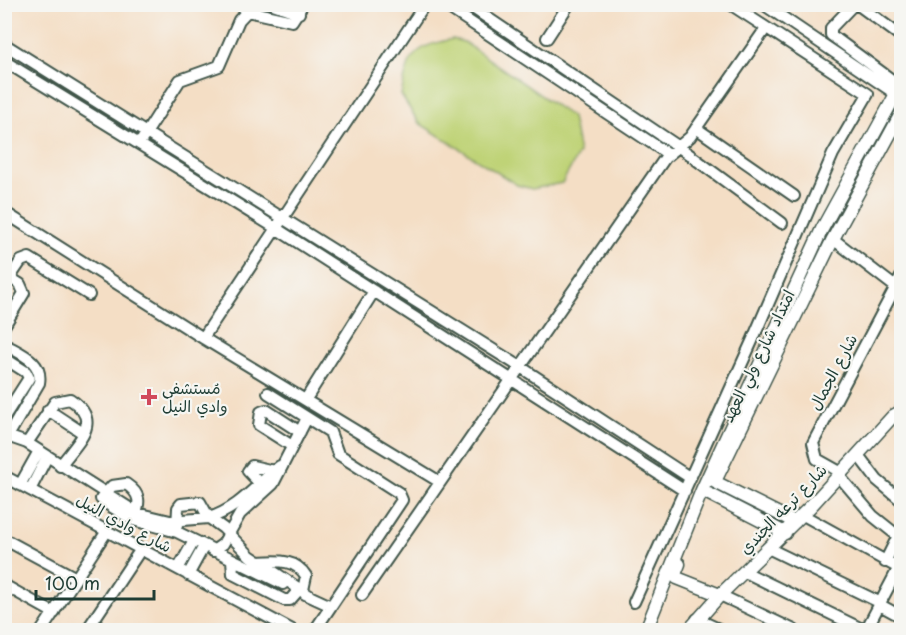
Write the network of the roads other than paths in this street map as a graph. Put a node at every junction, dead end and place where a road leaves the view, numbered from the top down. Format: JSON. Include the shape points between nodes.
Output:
{"nodes":[{"id":1,"x":273,"y":4,"type":"edge"},
{"id":2,"x":424,"y":4,"type":"edge"},
{"id":3,"x":443,"y":4,"type":"edge"},
{"id":4,"x":467,"y":4,"type":"edge"},
{"id":5,"x":569,"y":4,"type":"edge"},
{"id":6,"x":730,"y":4,"type":"edge"},
{"id":7,"x":763,"y":4,"type":"edge"},
{"id":8,"x":856,"y":4,"type":"edge"},
{"id":9,"x":247,"y":7,"type":"edge"},
{"id":10,"x":301,"y":9,"type":"edge"},
{"id":11,"x":501,"y":27,"type":"junction"},
{"id":12,"x":766,"y":28,"type":"junction"},
{"id":13,"x":902,"y":37,"type":"edge"},
{"id":14,"x":493,"y":38,"type":"junction"},
{"id":15,"x":547,"y":38,"type":"dead end"},
{"id":16,"x":4,"y":44,"type":"edge"},
{"id":17,"x":540,"y":54,"type":"junction"},
{"id":18,"x":4,"y":61,"type":"edge"},
{"id":19,"x":534,"y":65,"type":"junction"},
{"id":20,"x":899,"y":87,"type":"edge"},
{"id":21,"x":887,"y":110,"type":"junction"},
{"id":22,"x":900,"y":115,"type":"edge"},
{"id":23,"x":696,"y":128,"type":"junction"},
{"id":24,"x":146,"y":133,"type":"junction"},
{"id":25,"x":139,"y":143,"type":"junction"},
{"id":26,"x":679,"y":147,"type":"junction"},
{"id":27,"x":668,"y":154,"type":"junction"},
{"id":28,"x":794,"y":196,"type":"dead end"},
{"id":29,"x":4,"y":212,"type":"edge"},
{"id":30,"x":282,"y":216,"type":"junction"},
{"id":31,"x":782,"y":224,"type":"dead end"},
{"id":32,"x":274,"y":227,"type":"junction"},
{"id":33,"x":833,"y":239,"type":"junction"},
{"id":34,"x":902,"y":275,"type":"edge"},
{"id":35,"x":7,"y":282,"type":"edge"},
{"id":36,"x":898,"y":290,"type":"edge"},
{"id":37,"x":374,"y":291,"type":"junction"},
{"id":38,"x":89,"y":294,"type":"dead end"},
{"id":39,"x":4,"y":326,"type":"edge"},
{"id":40,"x":203,"y":338,"type":"junction"},
{"id":41,"x":4,"y":344,"type":"edge"},
{"id":42,"x":4,"y":358,"type":"edge"},
{"id":43,"x":519,"y":366,"type":"junction"},
{"id":44,"x":511,"y":378,"type":"junction"},
{"id":45,"x":268,"y":393,"type":"dead end"},
{"id":46,"x":306,"y":399,"type":"junction"},
{"id":47,"x":48,"y":410,"type":"junction"},
{"id":48,"x":5,"y":415,"type":"edge"},
{"id":49,"x":899,"y":415,"type":"edge"},
{"id":50,"x":307,"y":418,"type":"junction"},
{"id":51,"x":300,"y":432,"type":"junction"},
{"id":52,"x":83,"y":433,"type":"junction"},
{"id":53,"x":8,"y":436,"type":"edge"},
{"id":54,"x":27,"y":443,"type":"junction"},
{"id":55,"x":292,"y":446,"type":"junction"},
{"id":56,"x":4,"y":447,"type":"edge"},
{"id":57,"x":43,"y":454,"type":"junction"},
{"id":58,"x":858,"y":455,"type":"junction"},
{"id":59,"x":285,"y":462,"type":"junction"},
{"id":60,"x":60,"y":466,"type":"junction"},
{"id":61,"x":274,"y":471,"type":"junction"},
{"id":62,"x":841,"y":474,"type":"junction"},
{"id":63,"x":4,"y":476,"type":"edge"},
{"id":64,"x":689,"y":477,"type":"junction"},
{"id":65,"x":440,"y":482,"type":"junction"},
{"id":66,"x":715,"y":482,"type":"junction"},
{"id":67,"x":25,"y":487,"type":"junction"},
{"id":68,"x":264,"y":488,"type":"junction"},
{"id":69,"x":685,"y":491,"type":"junction"},
{"id":70,"x":705,"y":492,"type":"junction"},
{"id":71,"x":102,"y":497,"type":"junction"},
{"id":72,"x":902,"y":501,"type":"edge"},
{"id":73,"x":135,"y":516,"type":"junction"},
{"id":74,"x":209,"y":518,"type":"junction"},
{"id":75,"x":799,"y":518,"type":"junction"},
{"id":76,"x":177,"y":520,"type":"junction"},
{"id":77,"x":107,"y":531,"type":"junction"},
{"id":78,"x":177,"y":532,"type":"junction"},
{"id":79,"x":229,"y":533,"type":"junction"},
{"id":80,"x":785,"y":533,"type":"junction"},
{"id":81,"x":900,"y":533,"type":"edge"},
{"id":82,"x":5,"y":540,"type":"edge"},
{"id":83,"x":204,"y":546,"type":"junction"},
{"id":84,"x":141,"y":549,"type":"junction"},
{"id":85,"x":770,"y":549,"type":"junction"},
{"id":86,"x":246,"y":552,"type":"junction"},
{"id":87,"x":235,"y":561,"type":"junction"},
{"id":88,"x":258,"y":562,"type":"junction"},
{"id":89,"x":885,"y":562,"type":"junction"},
{"id":90,"x":900,"y":569,"type":"edge"},
{"id":91,"x":183,"y":572,"type":"junction"},
{"id":92,"x":745,"y":572,"type":"junction"},
{"id":93,"x":672,"y":576,"type":"junction"},
{"id":94,"x":76,"y":578,"type":"junction"},
{"id":95,"x":4,"y":585,"type":"edge"},
{"id":96,"x":304,"y":592,"type":"junction"},
{"id":97,"x":362,"y":595,"type":"dead end"},
{"id":98,"x":720,"y":595,"type":"junction"},
{"id":99,"x":634,"y":602,"type":"dead end"},
{"id":100,"x":880,"y":604,"type":"junction"},
{"id":101,"x":331,"y":606,"type":"junction"},
{"id":102,"x":54,"y":613,"type":"junction"},
{"id":103,"x":902,"y":616,"type":"edge"},
{"id":104,"x":698,"y":619,"type":"junction"},
{"id":105,"x":650,"y":629,"type":"edge"},
{"id":106,"x":42,"y":630,"type":"edge"},
{"id":107,"x":87,"y":630,"type":"edge"},
{"id":108,"x":292,"y":630,"type":"edge"},
{"id":109,"x":315,"y":630,"type":"edge"},
{"id":110,"x":689,"y":630,"type":"edge"},
{"id":111,"x":721,"y":630,"type":"edge"},
{"id":112,"x":794,"y":630,"type":"edge"},
{"id":113,"x":865,"y":630,"type":"edge"}],
"edges":[{"from":1,"to":10,"type":"street"},
{"from":2,"to":30,"type":"street"},
{"from":3,"to":14,"type":"street"},
{"from":4,"to":11,"type":"street"},
{"from":5,"to":15,"type":"street"},
{"from":6,"to":12,"type":"street"},
{"from":7,"to":20,"type":"street"},
{"from":8,"to":13,"type":"street"},
{"from":8,"to":20,"type":"street","via":[[830,33]]},
{"from":9,"to":10,"type":"street","via":[[292,21]]},
{"from":9,"to":24,"type":"street","via":[[219,66],[180,80]]},
{"from":11,"to":14,"type":"street"},
{"from":11,"to":17,"type":"street"},
{"from":12,"to":23,"type":"street"},
{"from":12,"to":64,"type":"street","via":[[868,94],[833,154]]},
{"from":14,"to":19,"type":"street"},
{"from":16,"to":24,"type":"street"},
{"from":17,"to":19,"type":"street"},
{"from":17,"to":26,"type":"street"},
{"from":18,"to":25,"type":"street"},
{"from":19,"to":27,"type":"street"},
{"from":20,"to":21,"type":"main road","name":"امتداد شارع ولي العهد"},
{"from":21,"to":22,"type":"main road"},
{"from":21,"to":70,"type":"main road","name":"امتداد شارع ولي العهد","via":[[822,229]]},
{"from":22,"to":33,"type":"main road","name":"امتداد شارع ولي العهد"},
{"from":23,"to":26,"type":"street"},
{"from":23,"to":28,"type":"street"},
{"from":24,"to":25,"type":"street"},
{"from":24,"to":30,"type":"street"},
{"from":25,"to":32,"type":"street"},
{"from":26,"to":27,"type":"street"},
{"from":26,"to":31,"type":"street"},
{"from":27,"to":43,"type":"street"},
{"from":29,"to":40,"type":"street"},
{"from":30,"to":32,"type":"street"},
{"from":30,"to":43,"type":"street"},
{"from":32,"to":37,"type":"street"},
{"from":32,"to":40,"type":"street"},
{"from":33,"to":36,"type":"street"},
{"from":33,"to":66,"type":"main road","name":"امتداد شارع ولي العهد"},
{"from":34,"to":36,"type":"street","name":"شارع الجمال"},
{"from":35,"to":38,"type":"street","via":[[21,261],[30,258]]},
{"from":35,"to":39,"type":"street","via":[[20,284],[24,293]]},
{"from":36,"to":62,"type":"street","name":"شارع الجمال","via":[[813,443],[817,459]]},
{"from":37,"to":44,"type":"street"},
{"from":37,"to":46,"type":"street"},
{"from":40,"to":46,"type":"street"},
{"from":41,"to":53,"type":"street","via":[[36,364],[40,376]]},
{"from":42,"to":48,"type":"street","via":[[29,378]]},
{"from":43,"to":44,"type":"street"},
{"from":43,"to":64,"type":"street"},
{"from":44,"to":65,"type":"street"},
{"from":44,"to":69,"type":"street"},
{"from":45,"to":50,"type":"street"},
{"from":46,"to":65,"type":"street"},
{"from":47,"to":52,"type":"street"},
{"from":47,"to":52,"type":"street","via":[[64,398],[82,408],[88,418]]},
{"from":47,"to":54,"type":"street"},
{"from":49,"to":58,"type":"main road","name":"شارع ترعه الجندي"},
{"from":50,"to":51,"type":"street"},
{"from":50,"to":101,"type":"street","via":[[332,434],[338,454],[399,493],[402,500]]},
{"from":51,"to":55,"type":"street"},
{"from":51,"to":55,"type":"street","via":[[266,410],[261,412],[259,424]]},
{"from":52,"to":60,"type":"street"},
{"from":53,"to":54,"type":"street"},
{"from":53,"to":56,"type":"street"},
{"from":54,"to":57,"type":"street"},
{"from":55,"to":59,"type":"street"},
{"from":57,"to":60,"type":"street"},
{"from":57,"to":67,"type":"street"},
{"from":58,"to":62,"type":"main road","name":"شارع ترعه الجندي"},
{"from":58,"to":72,"type":"street","via":[[877,480]]},
{"from":59,"to":61,"type":"street"},
{"from":59,"to":68,"type":"street"},
{"from":60,"to":71,"type":"street"},
{"from":61,"to":68,"type":"street"},
{"from":61,"to":68,"type":"street","via":[[250,467],[249,475]]},
{"from":62,"to":75,"type":"main road","name":"شارع ترعه الجندي"},
{"from":62,"to":81,"type":"street","name":"شارع الجمال","via":[[873,516]]},
{"from":63,"to":67,"type":"street","name":"شارع وادي النيل"},
{"from":64,"to":69,"type":"street"},
{"from":65,"to":97,"type":"street"},
{"from":66,"to":70,"type":"main road","name":"امتداد شارع ولي العهد"},
{"from":66,"to":75,"type":"main road"},
{"from":67,"to":77,"type":"street","name":"شارع وادي النيل"},
{"from":68,"to":74,"type":"street"},
{"from":68,"to":79,"type":"street"},
{"from":69,"to":99,"type":"street"},
{"from":70,"to":80,"type":"main road"},
{"from":70,"to":93,"type":"main road"},
{"from":71,"to":73,"type":"street"},
{"from":71,"to":73,"type":"street","via":[[114,484],[126,484],[138,494]]},
{"from":73,"to":76,"type":"street"},
{"from":73,"to":78,"type":"street"},
{"from":74,"to":76,"type":"street"},
{"from":74,"to":76,"type":"street","via":[[200,502],[194,501],[179,506]]},
{"from":74,"to":79,"type":"street"},
{"from":75,"to":80,"type":"main road","name":"شارع ترعه الجندي"},
{"from":75,"to":89,"type":"street"},
{"from":76,"to":78,"type":"street"},
{"from":77,"to":84,"type":"street","name":"شارع وادي النيل"},
{"from":77,"to":94,"type":"street"},
{"from":78,"to":83,"type":"street"},
{"from":79,"to":83,"type":"street","via":[[219,549]]},
{"from":79,"to":86,"type":"street"},
{"from":80,"to":85,"type":"main road","name":"شارع ترعه الجندي"},
{"from":81,"to":89,"type":"street"},
{"from":82,"to":94,"type":"street"},
{"from":83,"to":87,"type":"street"},
{"from":83,"to":91,"type":"street"},
{"from":84,"to":91,"type":"street","name":"شارع وادي النيل"},
{"from":84,"to":107,"type":"street"},
{"from":85,"to":92,"type":"main road","name":"شارع ترعه الجندي"},
{"from":85,"to":100,"type":"street"},
{"from":86,"to":87,"type":"street"},
{"from":86,"to":88,"type":"street"},
{"from":87,"to":96,"type":"street"},
{"from":88,"to":96,"type":"street"},
{"from":88,"to":96,"type":"street","via":[[281,560],[297,566],[306,576]]},
{"from":89,"to":90,"type":"street"},
{"from":90,"to":100,"type":"street"},
{"from":91,"to":108,"type":"street","name":"شارع وادي النيل"},
{"from":92,"to":98,"type":"main road","name":"شارع ترعه الجندي"},
{"from":92,"to":113,"type":"street"},
{"from":93,"to":98,"type":"main road"},
{"from":93,"to":105,"type":"main road"},
{"from":94,"to":102,"type":"street"},
{"from":95,"to":102,"type":"street"},
{"from":96,"to":101,"type":"street"},
{"from":98,"to":104,"type":"main road","name":"شارع ترعه الجندي"},
{"from":98,"to":112,"type":"street"},
{"from":100,"to":103,"type":"street"},
{"from":100,"to":113,"type":"street"},
{"from":101,"to":109,"type":"street"},
{"from":102,"to":106,"type":"street"},
{"from":104,"to":110,"type":"main road","name":"شارع ترعه الجندي"},
{"from":104,"to":111,"type":"street"}]}
